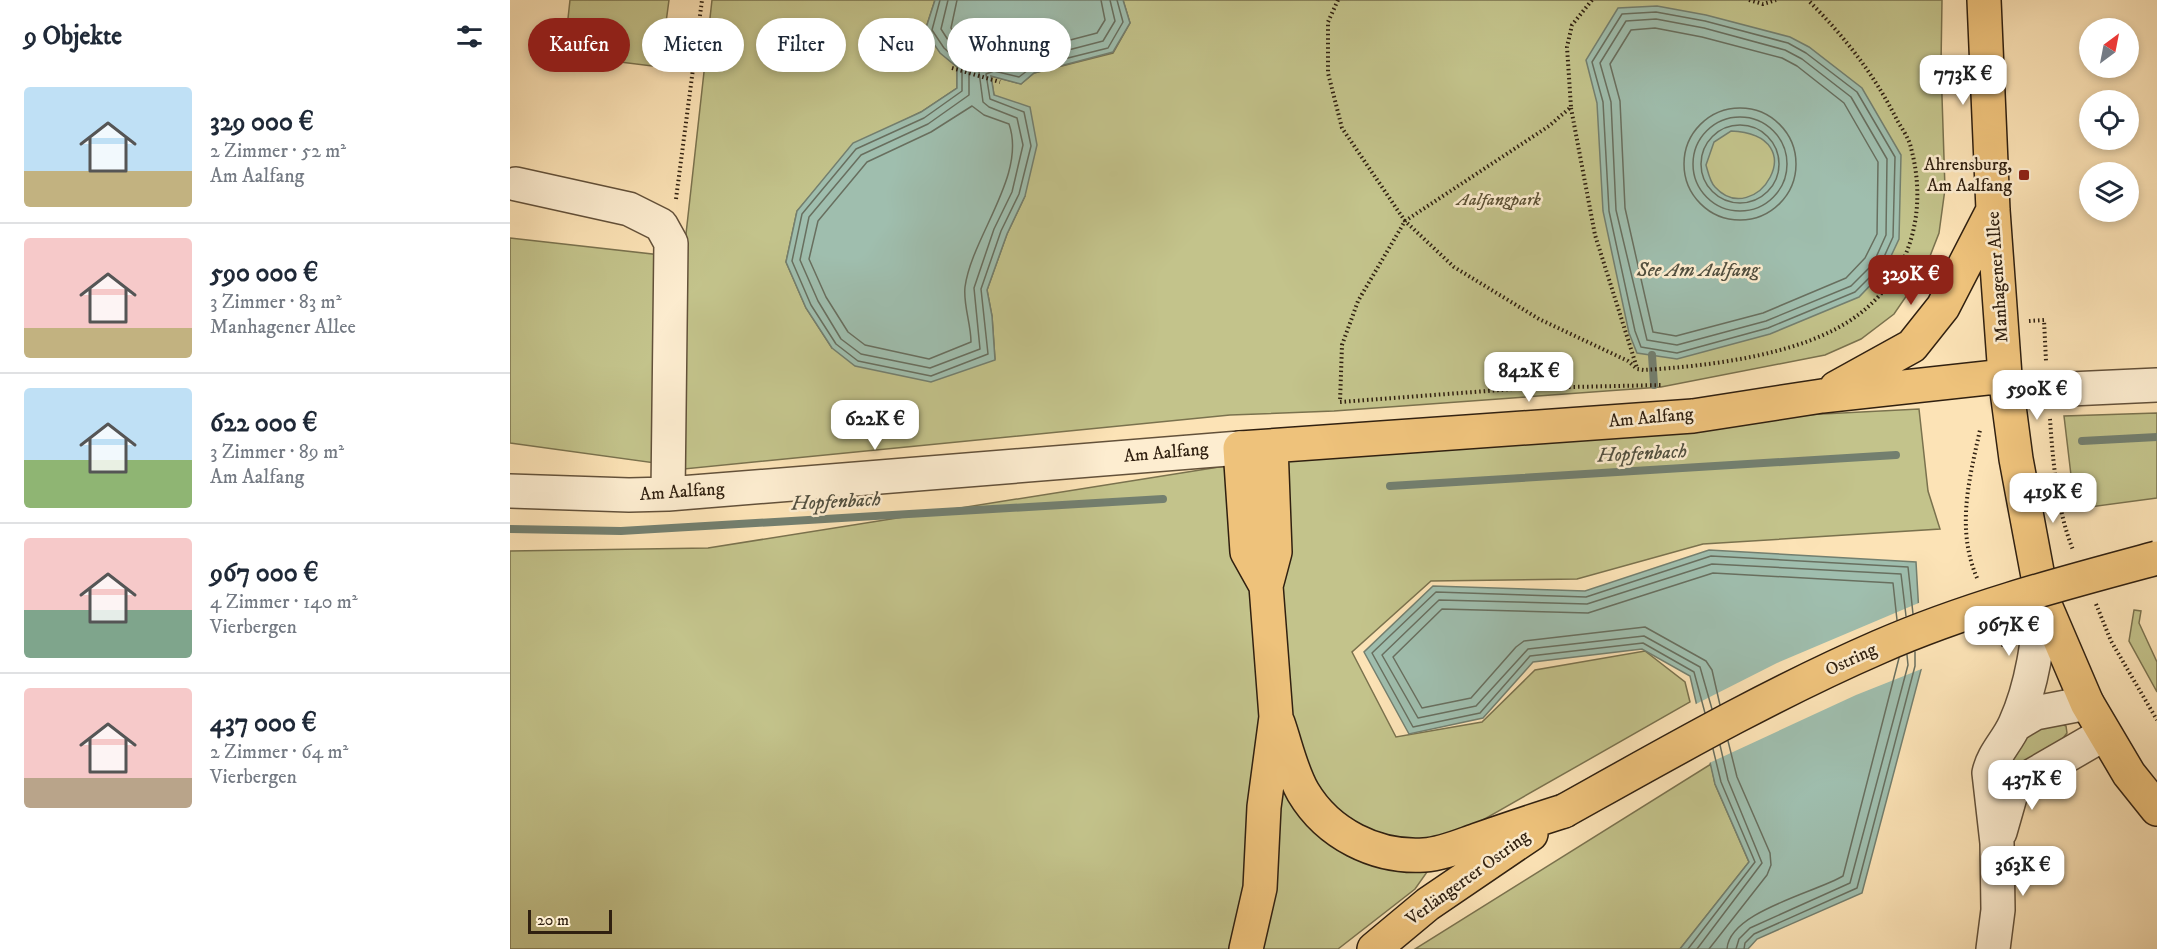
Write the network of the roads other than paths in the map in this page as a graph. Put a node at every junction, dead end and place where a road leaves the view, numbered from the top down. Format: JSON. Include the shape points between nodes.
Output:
{"nodes":[{"id":1,"x":1984,"y":0,"type":"edge"},
{"id":2,"x":516,"y":184,"type":"dead end"},
{"id":3,"x":1993,"y":210,"type":"junction"},
{"id":4,"x":2005,"y":376,"type":"junction"},
{"id":5,"x":2157,"y":385,"type":"edge"},
{"id":6,"x":2048,"y":390,"type":"dead end"},
{"id":7,"x":1822,"y":396,"type":"junction"},
{"id":8,"x":1255,"y":447,"type":"junction"},
{"id":9,"x":510,"y":491,"type":"edge"},
{"id":10,"x":668,"y":494,"type":"junction"},
{"id":11,"x":2157,"y":558,"type":"edge"},
{"id":12,"x":2042,"y":598,"type":"junction"},
{"id":13,"x":2087,"y":703,"type":"junction"},
{"id":14,"x":1276,"y":717,"type":"junction"},
{"id":15,"x":2015,"y":725,"type":"junction"},
{"id":16,"x":2104,"y":734,"type":"junction"},
{"id":17,"x":2157,"y":809,"type":"edge"},
{"id":18,"x":1564,"y":811,"type":"junction"},
{"id":19,"x":1997,"y":843,"type":"junction"},
{"id":20,"x":1246,"y":949,"type":"edge"},
{"id":21,"x":1374,"y":949,"type":"edge"},
{"id":22,"x":1993,"y":949,"type":"edge"}],
"edges":[{"from":1,"to":3,"type":"main road","name":"Manhagener Allee"},
{"from":2,"to":10,"type":"street","via":[[629,209],[661,225],[671,243]]},
{"from":3,"to":4,"type":"main road","name":"Manhagener Allee"},
{"from":3,"to":7,"type":"main road","name":"Am Aalfang","via":[[1943,307],[1912,346]]},
{"from":4,"to":7,"type":"main road","name":"Am Aalfang"},
{"from":4,"to":12,"type":"main road","name":"Manhagener Allee"},
{"from":5,"to":6,"type":"street"},
{"from":7,"to":8,"type":"main road","name":"Am Aalfang","via":[[1693,416]]},
{"from":8,"to":10,"type":"street","name":"Am Aalfang"},
{"from":8,"to":14,"type":"main road","via":[[1247,552],[1266,586]]},
{"from":9,"to":10,"type":"street","name":"Am Aalfang"},
{"from":11,"to":18,"type":"main road","name":"Ostring","bridge":true,"via":[[2015,598],[1881,646],[1744,712]]},
{"from":12,"to":13,"type":"main road","name":"Manhagener Allee"},
{"from":12,"to":15,"type":"street","via":[[2037,652]]},
{"from":13,"to":15,"type":"street","via":[[2035,713]]},
{"from":13,"to":16,"type":"main road","name":"Manhagener Allee"},
{"from":14,"to":18,"type":"main road","via":[[1294,773],[1312,805],[1334,827],[1377,850],[1407,855],[1443,851]]},
{"from":14,"to":20,"type":"main road","via":[[1264,807],[1260,888]]},
{"from":15,"to":19,"type":"street","via":[[1989,773]]},
{"from":16,"to":17,"type":"main road","name":"Manhagener Allee"},
{"from":16,"to":19,"type":"street","via":[[2029,775],[2012,790]]},
{"from":18,"to":21,"type":"main road","name":"Verlängerter Ostring","via":[[1428,904]]},
{"from":19,"to":22,"type":"street","via":[[1998,910]]}]}
